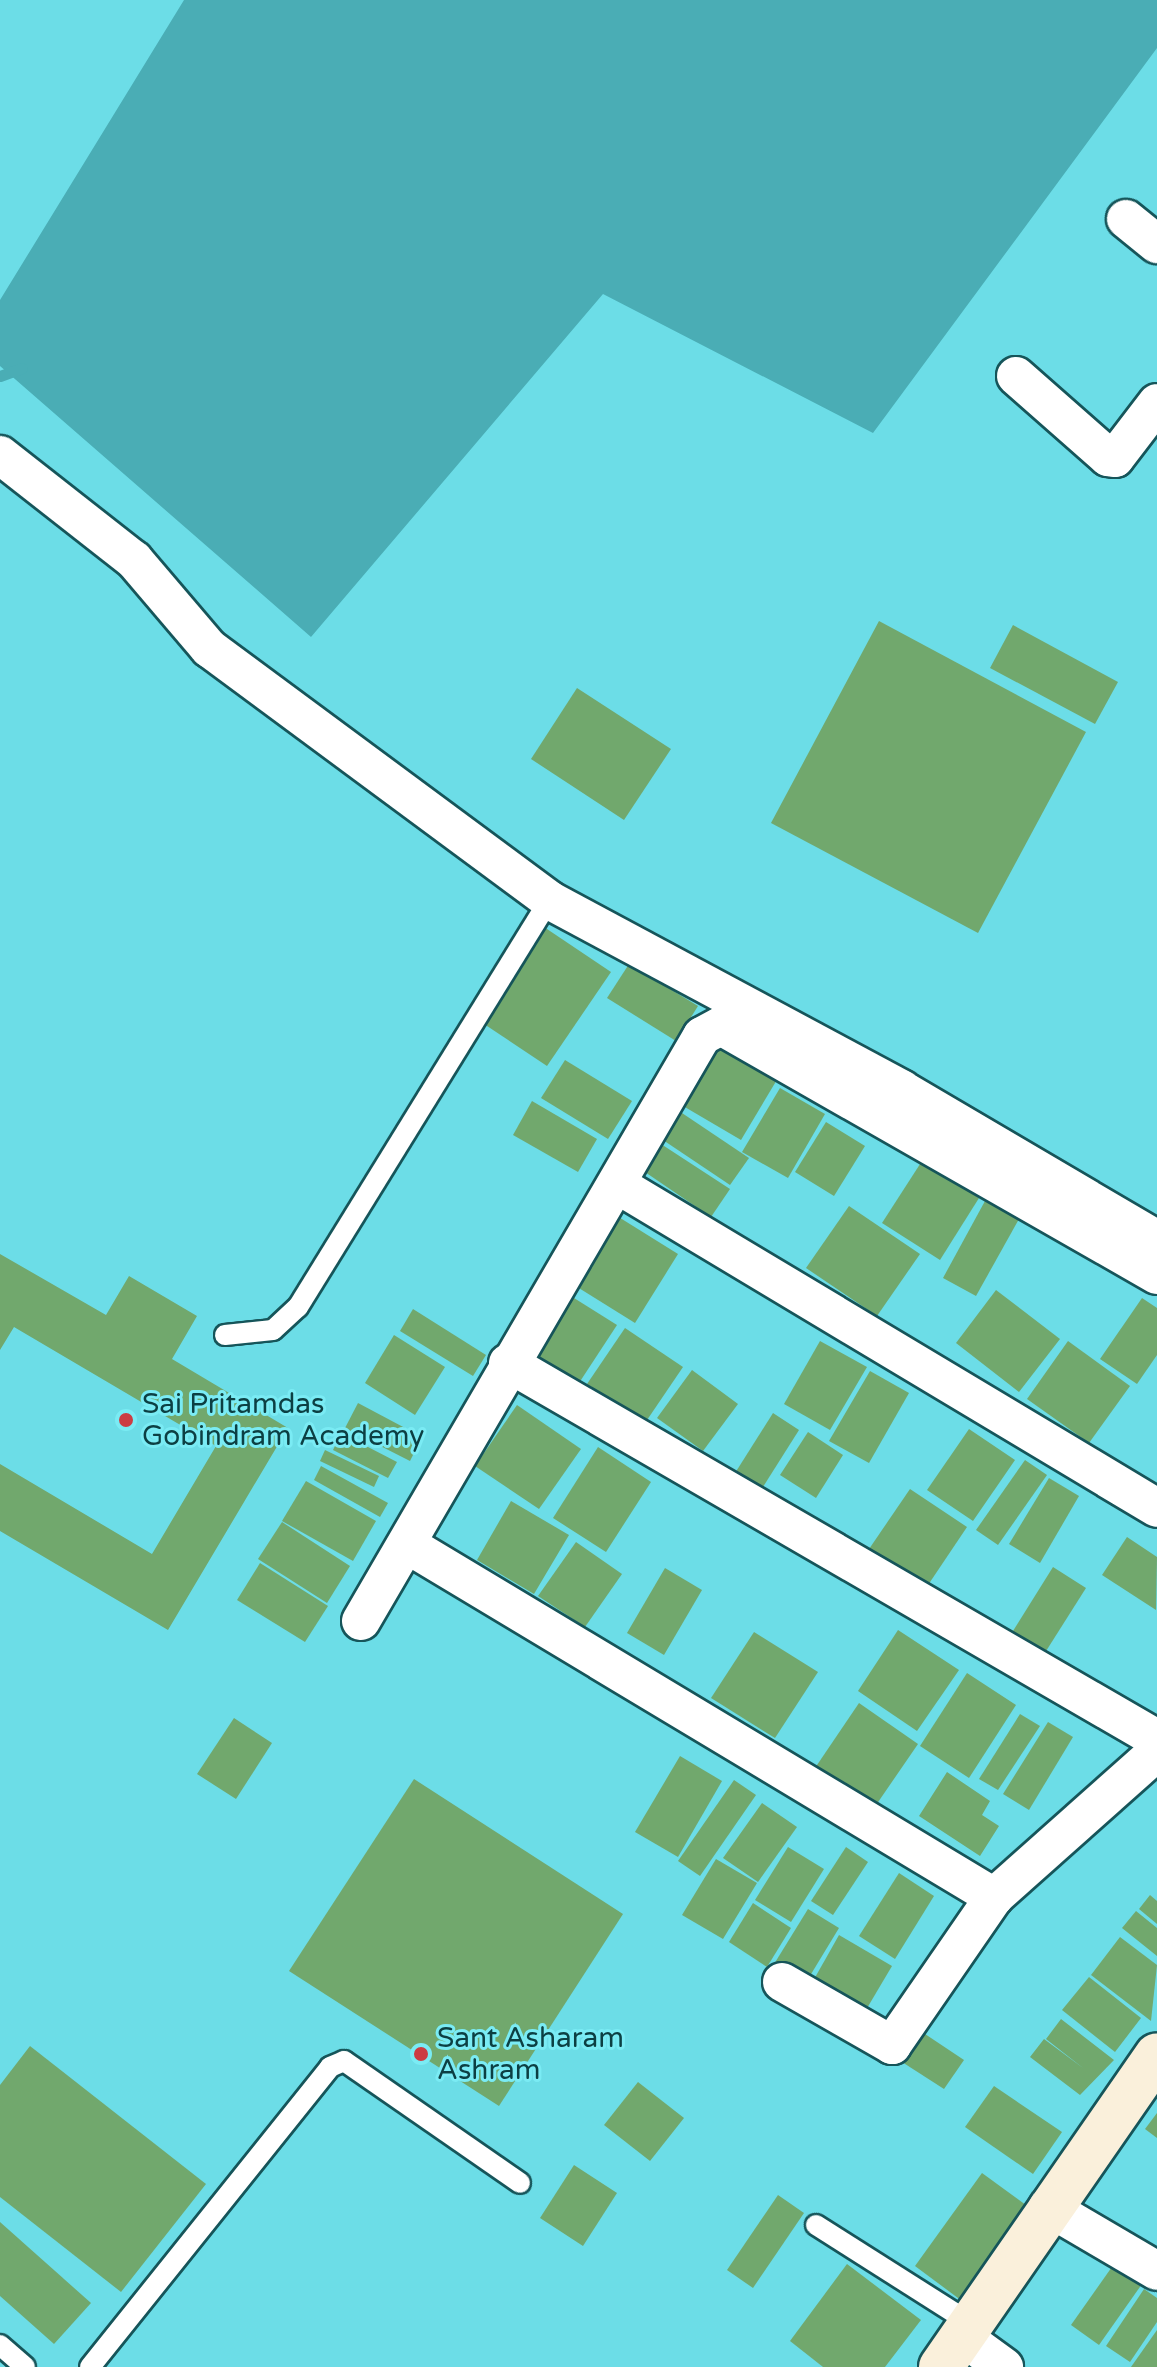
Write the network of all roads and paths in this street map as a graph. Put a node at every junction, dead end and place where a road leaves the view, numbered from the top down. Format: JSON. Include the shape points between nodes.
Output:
{"nodes":[{"id":1,"x":1126,"y":219,"type":"dead end"},
{"id":2,"x":1157,"y":244,"type":"edge"},
{"id":3,"x":1016,"y":376,"type":"dead end"},
{"id":4,"x":1157,"y":403,"type":"edge"},
{"id":5,"x":1144,"y":445,"type":"edge"},
{"id":6,"x":0,"y":455,"type":"edge"},
{"id":7,"x":549,"y":900,"type":"junction"},
{"id":8,"x":618,"y":1185,"type":"junction"},
{"id":9,"x":1157,"y":1240,"type":"edge"},
{"id":10,"x":1157,"y":1275,"type":"edge"},
{"id":11,"x":225,"y":1335,"type":"dead end"},
{"id":12,"x":508,"y":1363,"type":"junction"},
{"id":13,"x":1157,"y":1508,"type":"edge"},
{"id":14,"x":408,"y":1545,"type":"junction"},
{"id":15,"x":361,"y":1621,"type":"dead end"},
{"id":16,"x":1152,"y":1730,"type":"edge"},
{"id":17,"x":994,"y":1897,"type":"junction"},
{"id":18,"x":782,"y":1982,"type":"dead end"},
{"id":19,"x":1157,"y":2055,"type":"edge"},
{"id":20,"x":520,"y":2183,"type":"dead end"},
{"id":21,"x":1048,"y":2207,"type":"junction"},
{"id":22,"x":816,"y":2225,"type":"dead end"},
{"id":23,"x":1157,"y":2271,"type":"edge"},
{"id":24,"x":959,"y":2343,"type":"edge"},
{"id":25,"x":0,"y":2345,"type":"edge"},
{"id":26,"x":25,"y":2367,"type":"edge"},
{"id":27,"x":90,"y":2367,"type":"edge"},
{"id":28,"x":1004,"y":2367,"type":"edge"}],
"edges":[{"from":1,"to":2,"type":"street"},
{"from":3,"to":5,"type":"street","via":[[1108,457]]},
{"from":4,"to":5,"type":"street"},
{"from":6,"to":7,"type":"street","via":[[134,560],[209,648]]},
{"from":7,"to":9,"type":"street","via":[[901,1089]]},
{"from":7,"to":11,"type":"lane","via":[[298,1307],[273,1330]]},
{"from":8,"to":10,"type":"street","via":[[702,1036],[721,1026]]},
{"from":8,"to":12,"type":"street"},
{"from":8,"to":13,"type":"street"},
{"from":12,"to":14,"type":"street"},
{"from":12,"to":16,"type":"street"},
{"from":14,"to":15,"type":"street"},
{"from":14,"to":17,"type":"street"},
{"from":16,"to":17,"type":"street"},
{"from":17,"to":18,"type":"street","via":[[887,2047]]},
{"from":19,"to":21,"type":"street"},
{"from":20,"to":27,"type":"lane","via":[[344,2061],[330,2067]]},
{"from":21,"to":23,"type":"street"},
{"from":21,"to":24,"type":"street"},
{"from":22,"to":24,"type":"lane"},
{"from":24,"to":28,"type":"street"},
{"from":25,"to":26,"type":"lane"}]}
